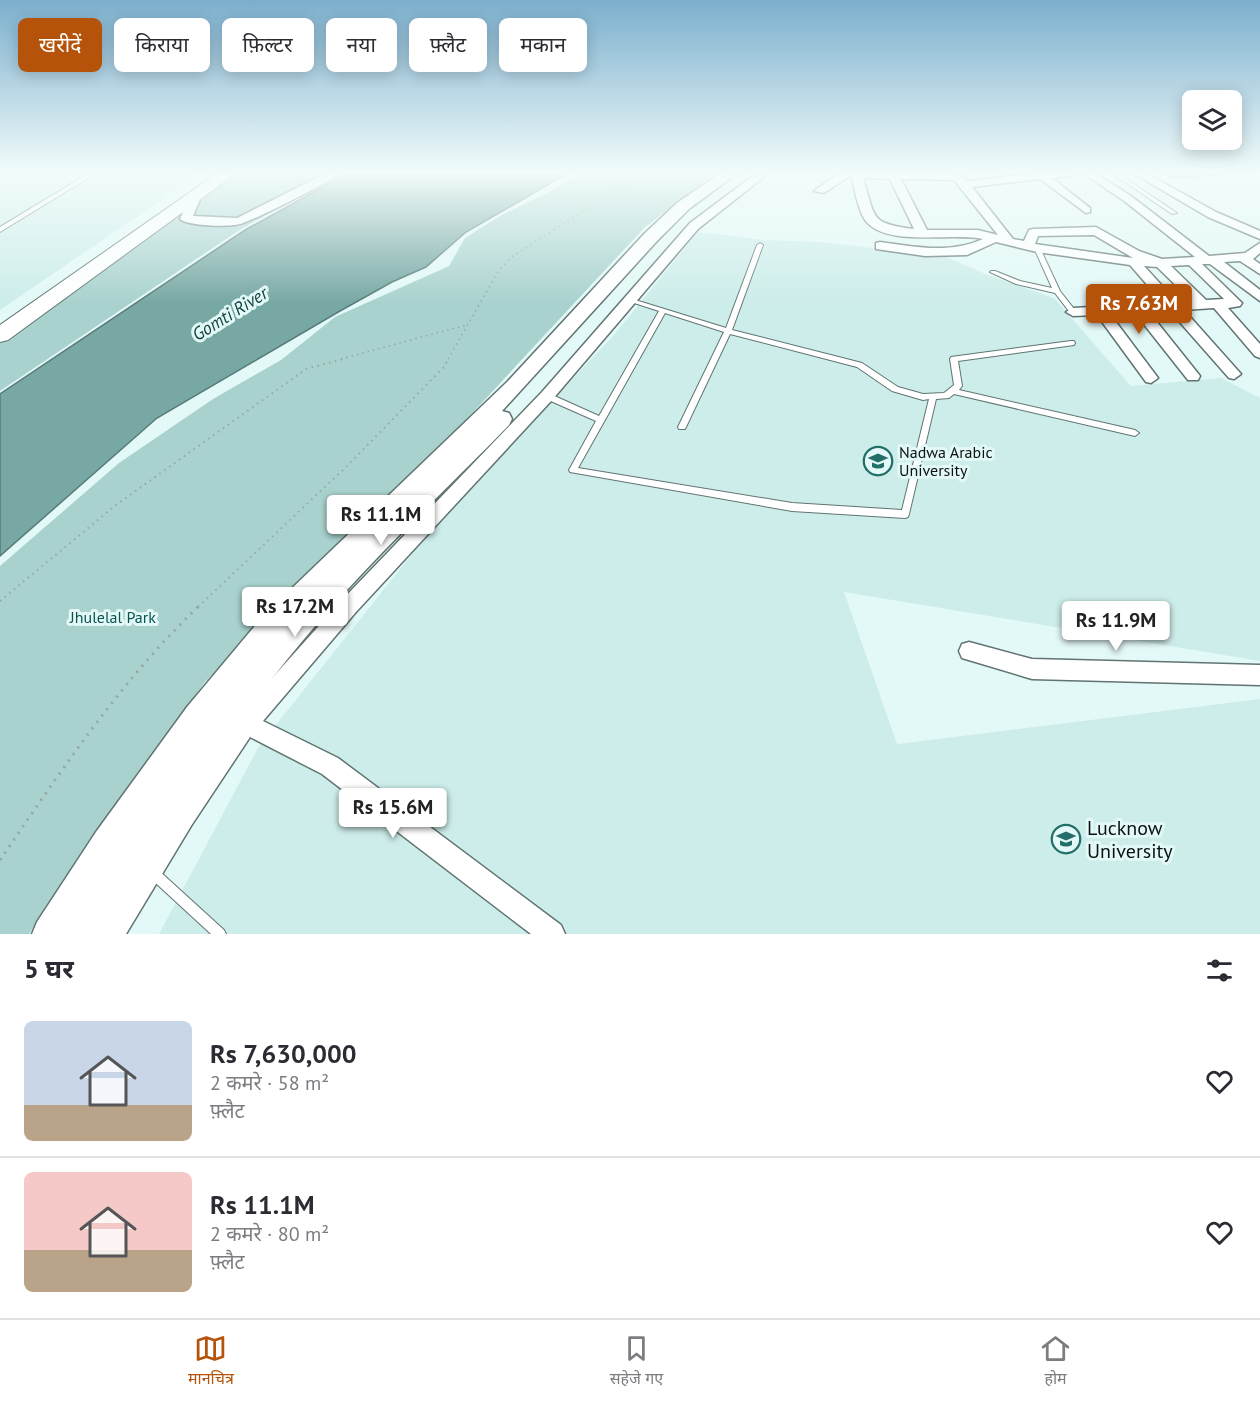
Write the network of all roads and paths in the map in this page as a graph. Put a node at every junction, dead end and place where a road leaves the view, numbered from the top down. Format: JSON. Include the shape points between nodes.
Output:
{"nodes":[{"id":1,"x":24,"y":216,"type":"edge"},
{"id":2,"x":151,"y":216,"type":"edge"},
{"id":3,"x":169,"y":216,"type":"edge"},
{"id":4,"x":187,"y":216,"type":"edge"},
{"id":5,"x":250,"y":216,"type":"edge"},
{"id":6,"x":577,"y":216,"type":"edge"},
{"id":7,"x":673,"y":216,"type":"edge"},
{"id":8,"x":689,"y":216,"type":"edge"},
{"id":9,"x":708,"y":216,"type":"edge"},
{"id":10,"x":869,"y":216,"type":"edge"},
{"id":11,"x":914,"y":216,"type":"edge"},
{"id":12,"x":991,"y":216,"type":"edge"},
{"id":13,"x":1150,"y":216,"type":"edge"},
{"id":14,"x":1216,"y":216,"type":"edge"},
{"id":15,"x":0,"y":230,"type":"edge"},
{"id":16,"x":923,"y":234,"type":"junction"},
{"id":17,"x":1260,"y":235,"type":"edge"},
{"id":18,"x":994,"y":238,"type":"junction"},
{"id":19,"x":1009,"y":242,"type":"junction"},
{"id":20,"x":760,"y":245,"type":"dead end"},
{"id":21,"x":880,"y":246,"type":"dead end"},
{"id":22,"x":1032,"y":247,"type":"junction"},
{"id":23,"x":1260,"y":247,"type":"edge"},
{"id":24,"x":1243,"y":258,"type":"junction"},
{"id":25,"x":1211,"y":261,"type":"junction"},
{"id":26,"x":1134,"y":262,"type":"junction"},
{"id":27,"x":1193,"y":262,"type":"junction"},
{"id":28,"x":1161,"y":263,"type":"junction"},
{"id":29,"x":1260,"y":270,"type":"edge"},
{"id":30,"x":993,"y":272,"type":"dead end"},
{"id":31,"x":1057,"y":291,"type":"junction"},
{"id":32,"x":1260,"y":297,"type":"edge"},
{"id":33,"x":630,"y":300,"type":"junction"},
{"id":34,"x":1209,"y":304,"type":"junction"},
{"id":35,"x":1173,"y":305,"type":"junction"},
{"id":36,"x":1138,"y":308,"type":"junction"},
{"id":37,"x":663,"y":310,"type":"junction"},
{"id":38,"x":1100,"y":310,"type":"junction"},
{"id":39,"x":1072,"y":312,"type":"joint"},
{"id":40,"x":0,"y":320,"type":"edge"},
{"id":41,"x":466,"y":325,"type":"junction"},
{"id":42,"x":728,"y":331,"type":"junction"},
{"id":43,"x":0,"y":335,"type":"edge"},
{"id":44,"x":1071,"y":343,"type":"dead end"},
{"id":45,"x":1260,"y":353,"type":"edge"},
{"id":46,"x":1234,"y":374,"type":"dead end"},
{"id":47,"x":1193,"y":376,"type":"dead end"},
{"id":48,"x":1151,"y":378,"type":"dead end"},
{"id":49,"x":953,"y":391,"type":"junction"},
{"id":50,"x":547,"y":396,"type":"junction"},
{"id":51,"x":933,"y":397,"type":"junction"},
{"id":52,"x":601,"y":420,"type":"junction"},
{"id":53,"x":682,"y":427,"type":"dead end"},
{"id":54,"x":1135,"y":433,"type":"dead end"},
{"id":55,"x":0,"y":601,"type":"edge"},
{"id":56,"x":969,"y":651,"type":"dead end"},
{"id":57,"x":1260,"y":675,"type":"edge"},
{"id":58,"x":246,"y":724,"type":"junction"},
{"id":59,"x":0,"y":860,"type":"edge"},
{"id":60,"x":152,"y":872,"type":"junction"},
{"id":61,"x":49,"y":934,"type":"edge"},
{"id":62,"x":81,"y":934,"type":"edge"},
{"id":63,"x":111,"y":934,"type":"edge"},
{"id":64,"x":220,"y":934,"type":"edge"},
{"id":65,"x":552,"y":934,"type":"edge"}],
"edges":[{"from":1,"to":15,"type":"lane"},
{"from":2,"to":40,"type":"main road"},
{"from":3,"to":43,"type":"main road"},
{"from":4,"to":5,"type":"street","via":[[186,219],[217,222],[239,221]]},
{"from":6,"to":41,"type":"path","via":[[513,256],[499,270]]},
{"from":7,"to":61,"type":"street","via":[[514,387],[273,624],[197,717],[107,843]]},
{"from":8,"to":62,"type":"street","via":[[458,464],[290,635],[231,708],[125,859]]},
{"from":9,"to":33,"type":"street","via":[[694,226]]},
{"from":10,"to":16,"type":"street","via":[[882,228]]},
{"from":11,"to":16,"type":"street"},
{"from":12,"to":19,"type":"street"},
{"from":13,"to":25,"type":"street"},
{"from":14,"to":17,"type":"street"},
{"from":16,"to":18,"type":"street","via":[[978,234]]},
{"from":18,"to":19,"type":"street"},
{"from":18,"to":21,"type":"street","via":[[967,251],[925,252]]},
{"from":19,"to":22,"type":"street"},
{"from":20,"to":42,"type":"lane"},
{"from":22,"to":26,"type":"street"},
{"from":22,"to":28,"type":"street","via":[[1033,233],[1096,231],[1135,254]]},
{"from":22,"to":31,"type":"lane"},
{"from":23,"to":24,"type":"street"},
{"from":24,"to":25,"type":"street"},
{"from":24,"to":29,"type":"street"},
{"from":25,"to":27,"type":"street"},
{"from":25,"to":32,"type":"street"},
{"from":26,"to":28,"type":"street"},
{"from":26,"to":35,"type":"street"},
{"from":27,"to":28,"type":"street"},
{"from":27,"to":34,"type":"street","via":[[1235,303]]},
{"from":28,"to":34,"type":"street"},
{"from":30,"to":31,"type":"lane","via":[[1018,283]]},
{"from":31,"to":39,"type":"lane"},
{"from":33,"to":37,"type":"lane"},
{"from":33,"to":50,"type":"street"},
{"from":34,"to":35,"type":"street"},
{"from":34,"to":45,"type":"street"},
{"from":35,"to":36,"type":"street"},
{"from":35,"to":46,"type":"street"},
{"from":36,"to":38,"type":"street"},
{"from":36,"to":47,"type":"street"},
{"from":37,"to":42,"type":"lane"},
{"from":37,"to":52,"type":"lane"},
{"from":38,"to":39,"type":"street"},
{"from":38,"to":48,"type":"street"},
{"from":41,"to":55,"type":"path","via":[[306,369],[116,505]]},
{"from":41,"to":59,"type":"path","via":[[444,367],[347,466],[163,640],[81,742]]},
{"from":42,"to":51,"type":"lane","via":[[859,365],[895,389]]},
{"from":42,"to":53,"type":"lane"},
{"from":44,"to":49,"type":"lane","via":[[954,359],[958,386]]},
{"from":49,"to":51,"type":"lane"},
{"from":49,"to":54,"type":"lane"},
{"from":50,"to":52,"type":"lane"},
{"from":50,"to":58,"type":"street","via":[[349,606]]},
{"from":51,"to":52,"type":"lane","via":[[904,514],[792,507],[573,470]]},
{"from":56,"to":57,"type":"street","via":[[1032,669]]},
{"from":58,"to":60,"type":"street"},
{"from":58,"to":65,"type":"street","via":[[330,766]]},
{"from":60,"to":63,"type":"street"},
{"from":60,"to":64,"type":"lane"}]}
